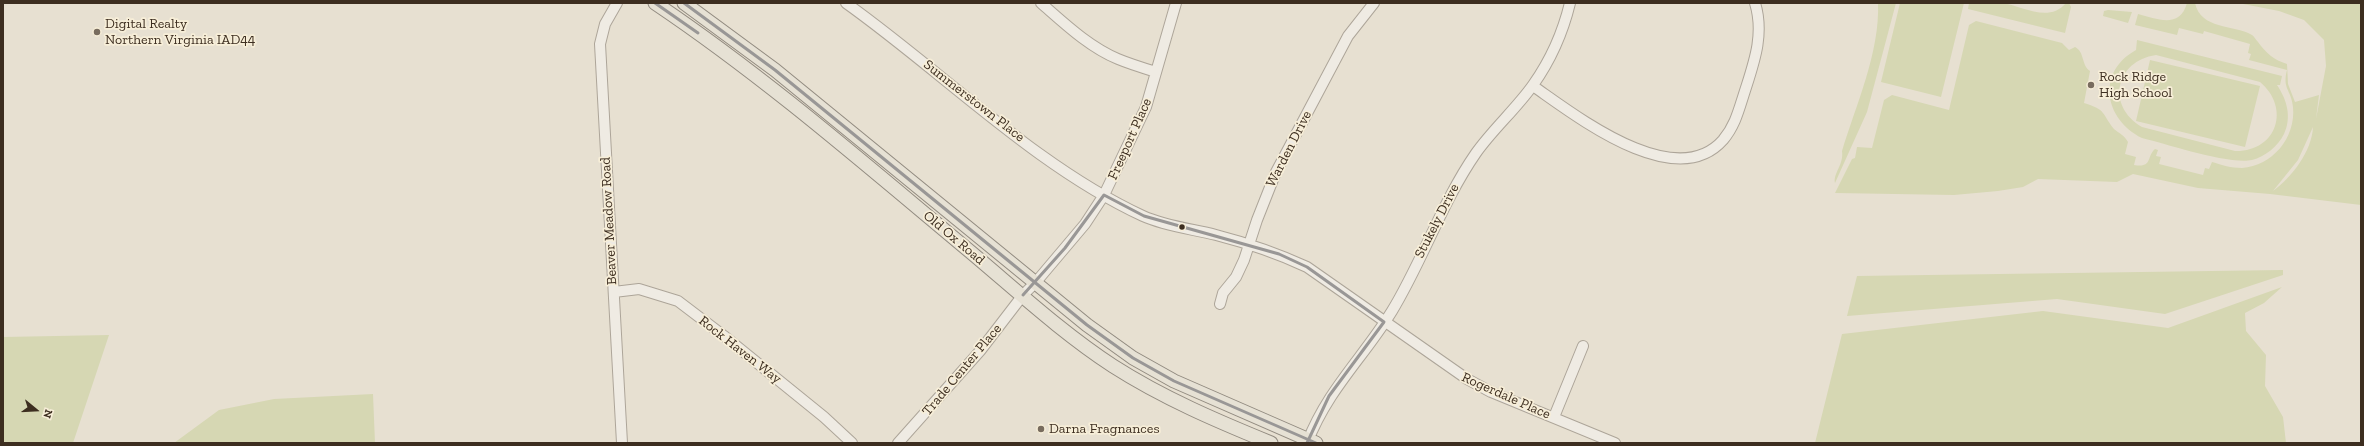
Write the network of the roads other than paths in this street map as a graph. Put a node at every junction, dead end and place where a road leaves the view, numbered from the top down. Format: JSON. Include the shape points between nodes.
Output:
{"nodes":[{"id":1,"x":617,"y":3,"type":"edge"},
{"id":2,"x":655,"y":3,"type":"edge"},
{"id":3,"x":684,"y":3,"type":"edge"},
{"id":4,"x":846,"y":3,"type":"edge"},
{"id":5,"x":1041,"y":3,"type":"edge"},
{"id":6,"x":1176,"y":3,"type":"edge"},
{"id":7,"x":1374,"y":3,"type":"edge"},
{"id":8,"x":1570,"y":3,"type":"edge"},
{"id":9,"x":1755,"y":3,"type":"edge"},
{"id":10,"x":1156,"y":72,"type":"junction"},
{"id":11,"x":1532,"y":86,"type":"junction"},
{"id":12,"x":1104,"y":196,"type":"junction"},
{"id":13,"x":1249,"y":244,"type":"junction"},
{"id":14,"x":1036,"y":282,"type":"junction"},
{"id":15,"x":614,"y":292,"type":"junction"},
{"id":16,"x":1023,"y":296,"type":"junction"},
{"id":17,"x":1220,"y":304,"type":"dead end"},
{"id":18,"x":1384,"y":322,"type":"junction"},
{"id":19,"x":1583,"y":346,"type":"dead end"},
{"id":20,"x":1554,"y":418,"type":"junction"},
{"id":21,"x":1310,"y":442,"type":"edge"},
{"id":22,"x":622,"y":443,"type":"edge"},
{"id":23,"x":852,"y":443,"type":"edge"},
{"id":24,"x":898,"y":443,"type":"edge"},
{"id":25,"x":1271,"y":443,"type":"edge"},
{"id":26,"x":1616,"y":443,"type":"edge"}],
"edges":[{"from":1,"to":15,"type":"street","name":"Beaver Meadow Road","via":[[605,24],[600,44]]},
{"from":2,"to":16,"type":"main road","name":"Old Ox Road","via":[[788,100]]},
{"from":3,"to":14,"type":"main road","name":"Old Ox Road","via":[[765,62]]},
{"from":4,"to":12,"type":"street","name":"Summerstown Place","via":[[1047,159]]},
{"from":5,"to":10,"type":"street","via":[[1072,30],[1103,51],[1117,59]]},
{"from":6,"to":10,"type":"street","name":"Freeport Place"},
{"from":7,"to":13,"type":"street","name":"Warden Drive","via":[[1348,36],[1290,144],[1266,194]]},
{"from":8,"to":11,"type":"street","name":"Stukely Drive","via":[[1550,58]]},
{"from":9,"to":11,"type":"street","via":[[1759,17],[1758,50],[1735,121],[1722,141],[1697,156],[1671,159],[1649,153],[1585,123]]},
{"from":10,"to":12,"type":"street","name":"Freeport Place","via":[[1140,123]]},
{"from":11,"to":18,"type":"street","name":"Stukely Drive","via":[[1466,167]]},
{"from":12,"to":13,"type":"street","name":"Rogerdale Place","via":[[1144,216]]},
{"from":12,"to":14,"type":"street","name":"Freeport Place","via":[[1085,224]]},
{"from":13,"to":17,"type":"street","name":"Warden Drive","via":[[1240,271],[1223,293]]},
{"from":13,"to":18,"type":"street","name":"Rogerdale Place","via":[[1307,267]]},
{"from":14,"to":16,"type":"street","name":"Freeport Place"},
{"from":14,"to":21,"type":"main road","name":"Old Ox Road","via":[[1087,325],[1133,358],[1174,381]]},
{"from":15,"to":22,"type":"street","name":"Beaver Meadow Road"},
{"from":15,"to":23,"type":"street","name":"Rock Haven Way","via":[[639,290],[678,301]]},
{"from":16,"to":24,"type":"street","name":"Trade Center Place","via":[[980,351]]},
{"from":16,"to":25,"type":"main road","name":"Old Ox Road","via":[[1113,366],[1212,419]]},
{"from":18,"to":20,"type":"street","name":"Rogerdale Place","via":[[1466,379]]},
{"from":18,"to":21,"type":"street","name":"Stukely Drive","via":[[1330,396]]},
{"from":19,"to":20,"type":"street"},
{"from":20,"to":26,"type":"street","name":"Rogerdale Place"}]}
